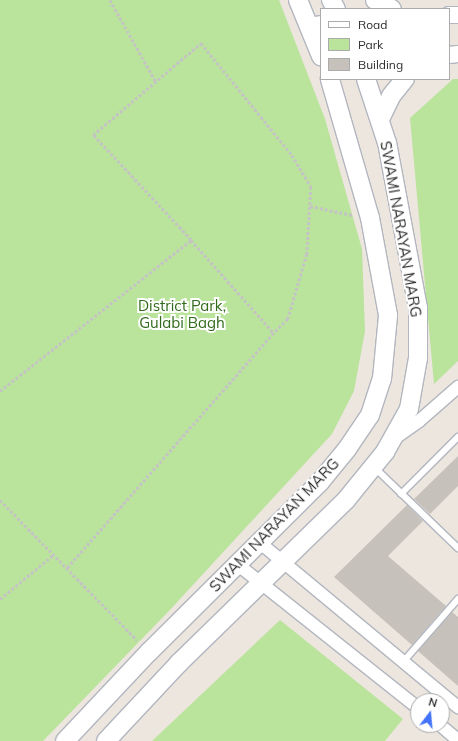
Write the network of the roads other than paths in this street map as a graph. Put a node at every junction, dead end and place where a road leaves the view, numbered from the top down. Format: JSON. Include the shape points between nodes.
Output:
{"nodes":[{"id":1,"x":298,"y":0,"type":"edge"},
{"id":2,"x":375,"y":0,"type":"edge"},
{"id":3,"x":390,"y":8,"type":"edge"},
{"id":4,"x":316,"y":25,"type":"edge"},
{"id":5,"x":320,"y":50,"type":"edge"},
{"id":6,"x":330,"y":80,"type":"edge"},
{"id":7,"x":366,"y":80,"type":"edge"},
{"id":8,"x":404,"y":80,"type":"edge"},
{"id":9,"x":380,"y":119,"type":"junction"},
{"id":10,"x":458,"y":387,"type":"edge"},
{"id":11,"x":458,"y":437,"type":"edge"},
{"id":12,"x":391,"y":441,"type":"junction"},
{"id":13,"x":373,"y":467,"type":"junction"},
{"id":14,"x":401,"y":494,"type":"junction"},
{"id":15,"x":260,"y":542,"type":"junction"},
{"id":16,"x":458,"y":548,"type":"edge"},
{"id":17,"x":284,"y":561,"type":"junction"},
{"id":18,"x":237,"y":564,"type":"junction"},
{"id":19,"x":260,"y":584,"type":"junction"},
{"id":20,"x":458,"y":599,"type":"edge"},
{"id":21,"x":404,"y":662,"type":"junction"},
{"id":22,"x":410,"y":702,"type":"edge"},
{"id":23,"x":458,"y":707,"type":"edge"},
{"id":24,"x":450,"y":733,"type":"edge"},
{"id":25,"x":458,"y":740,"type":"edge"},
{"id":26,"x":65,"y":741,"type":"edge"},
{"id":27,"x":106,"y":741,"type":"edge"}],
"edges":[{"from":1,"to":4,"type":"main road"},
{"from":2,"to":3,"type":"main road"},
{"from":4,"to":5,"type":"main road"},
{"from":6,"to":15,"type":"main road","name":"SWAMI NARAYAN MARG","via":[[370,218],[388,315],[382,379],[370,416],[347,449],[320,482]]},
{"from":7,"to":9,"type":"main road","name":"SWAMI NARAYAN MARG"},
{"from":8,"to":9,"type":"main road"},
{"from":9,"to":12,"type":"main road","name":"SWAMI NARAYAN MARG","via":[[387,143],[418,308],[418,358],[409,409]]},
{"from":10,"to":12,"type":"street"},
{"from":11,"to":14,"type":"lane"},
{"from":12,"to":13,"type":"main road","name":"SWAMI NARAYAN MARG"},
{"from":13,"to":14,"type":"lane"},
{"from":13,"to":17,"type":"main road","name":"SWAMI NARAYAN MARG","via":[[346,500]]},
{"from":14,"to":16,"type":"lane"},
{"from":15,"to":17,"type":"street"},
{"from":15,"to":18,"type":"main road","name":"SWAMI NARAYAN MARG"},
{"from":17,"to":19,"type":"main road","name":"SWAMI NARAYAN MARG"},
{"from":17,"to":21,"type":"street"},
{"from":18,"to":19,"type":"street"},
{"from":18,"to":26,"type":"main road","name":"SWAMI NARAYAN MARG"},
{"from":19,"to":22,"type":"street"},
{"from":19,"to":27,"type":"main road","name":"SWAMI NARAYAN MARG","via":[[179,663]]},
{"from":20,"to":21,"type":"lane"},
{"from":21,"to":23,"type":"street"},
{"from":24,"to":25,"type":"street"}]}
